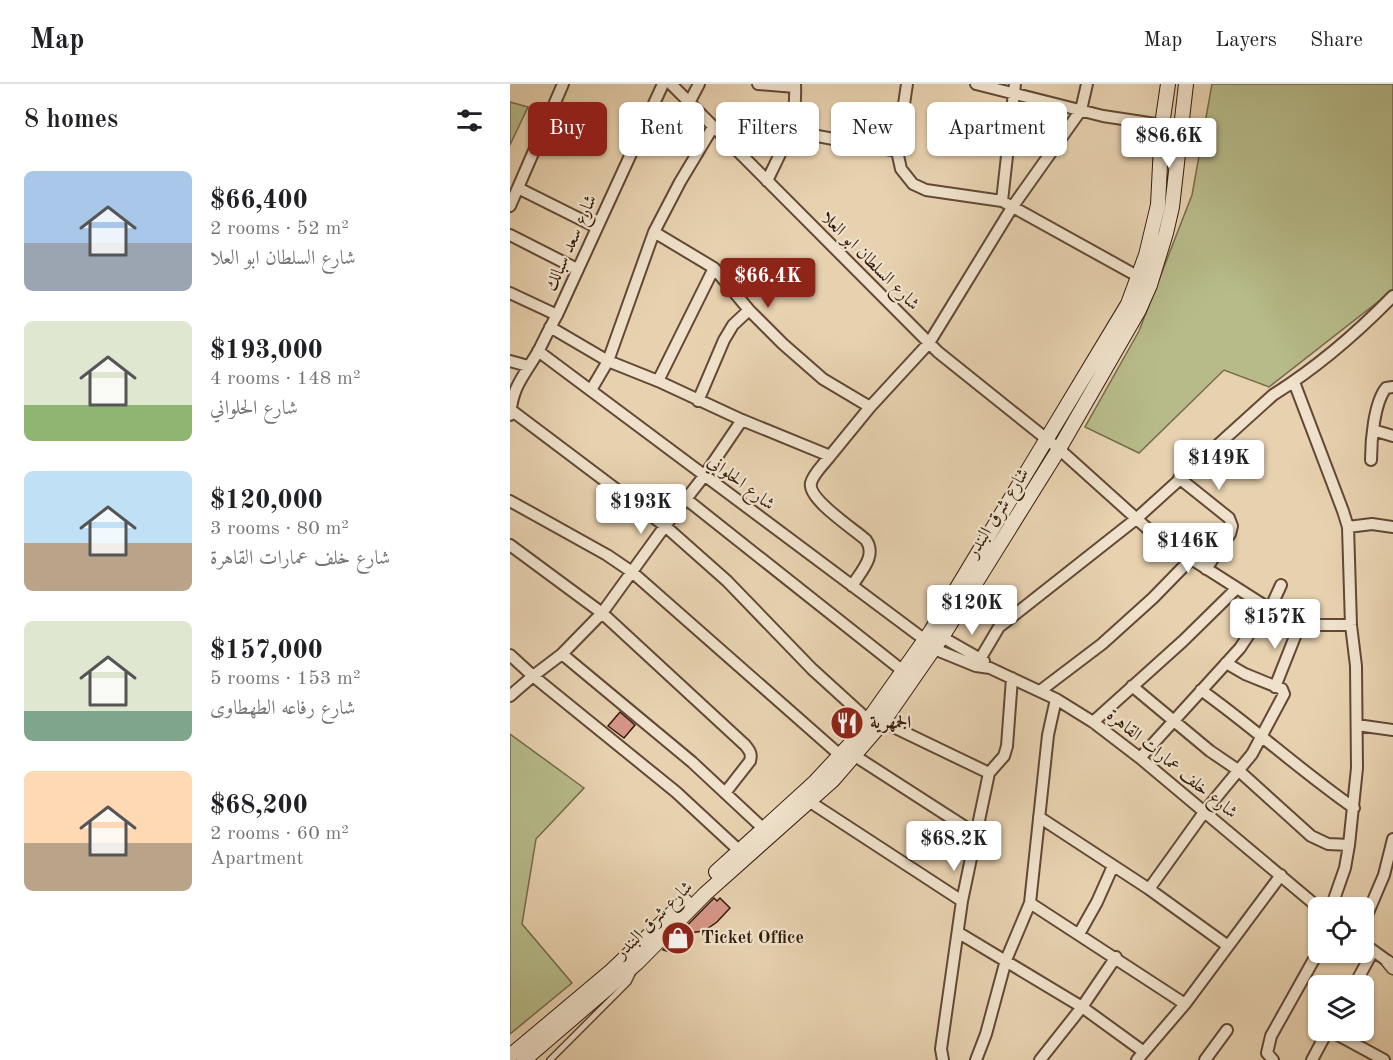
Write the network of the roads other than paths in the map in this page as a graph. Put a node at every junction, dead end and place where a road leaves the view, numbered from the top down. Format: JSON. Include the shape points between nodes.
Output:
{"nodes":[{"id":1,"x":563,"y":84,"type":"edge"},
{"id":2,"x":663,"y":84,"type":"edge"},
{"id":3,"x":670,"y":84,"type":"edge"},
{"id":4,"x":699,"y":84,"type":"edge"},
{"id":5,"x":758,"y":84,"type":"edge"},
{"id":6,"x":907,"y":84,"type":"edge"},
{"id":7,"x":976,"y":84,"type":"edge"},
{"id":8,"x":1087,"y":84,"type":"edge"},
{"id":9,"x":1168,"y":84,"type":"edge"},
{"id":10,"x":1186,"y":84,"type":"edge"},
{"id":11,"x":795,"y":85,"type":"edge"},
{"id":12,"x":1015,"y":88,"type":"edge"},
{"id":13,"x":688,"y":102,"type":"edge"},
{"id":14,"x":690,"y":102,"type":"edge"},
{"id":15,"x":794,"y":102,"type":"edge"},
{"id":16,"x":904,"y":102,"type":"edge"},
{"id":17,"x":1081,"y":110,"type":"junction"},
{"id":18,"x":704,"y":118,"type":"edge"},
{"id":19,"x":1162,"y":125,"type":"junction"},
{"id":20,"x":713,"y":127,"type":"junction"},
{"id":21,"x":1181,"y":128,"type":"junction"},
{"id":22,"x":1160,"y":149,"type":"junction"},
{"id":23,"x":1178,"y":149,"type":"junction"},
{"id":24,"x":779,"y":156,"type":"edge"},
{"id":25,"x":898,"y":156,"type":"edge"},
{"id":26,"x":767,"y":182,"type":"junction"},
{"id":27,"x":518,"y":188,"type":"junction"},
{"id":28,"x":1007,"y":203,"type":"junction"},
{"id":29,"x":510,"y":206,"type":"edge"},
{"id":30,"x":596,"y":227,"type":"junction"},
{"id":31,"x":654,"y":232,"type":"junction"},
{"id":32,"x":510,"y":235,"type":"edge"},
{"id":33,"x":714,"y":268,"type":"junction"},
{"id":34,"x":577,"y":269,"type":"junction"},
{"id":35,"x":1139,"y":278,"type":"junction"},
{"id":36,"x":510,"y":292,"type":"edge"},
{"id":37,"x":1392,"y":299,"type":"edge"},
{"id":38,"x":749,"y":310,"type":"junction"},
{"id":39,"x":556,"y":315,"type":"junction"},
{"id":40,"x":550,"y":327,"type":"junction"},
{"id":41,"x":929,"y":343,"type":"junction"},
{"id":42,"x":538,"y":351,"type":"junction"},
{"id":43,"x":510,"y":360,"type":"edge"},
{"id":44,"x":608,"y":361,"type":"junction"},
{"id":45,"x":528,"y":366,"type":"junction"},
{"id":46,"x":658,"y":381,"type":"junction"},
{"id":47,"x":1294,"y":382,"type":"junction"},
{"id":48,"x":1393,"y":387,"type":"edge"},
{"id":49,"x":591,"y":390,"type":"junction"},
{"id":50,"x":698,"y":401,"type":"junction"},
{"id":51,"x":870,"y":407,"type":"junction"},
{"id":52,"x":510,"y":410,"type":"edge"},
{"id":53,"x":510,"y":415,"type":"edge"},
{"id":54,"x":742,"y":420,"type":"junction"},
{"id":55,"x":1373,"y":430,"type":"junction"},
{"id":56,"x":1393,"y":436,"type":"edge"},
{"id":57,"x":1047,"y":439,"type":"junction"},
{"id":58,"x":1059,"y":448,"type":"junction"},
{"id":59,"x":830,"y":456,"type":"junction"},
{"id":60,"x":1371,"y":460,"type":"dead end"},
{"id":61,"x":704,"y":476,"type":"junction"},
{"id":62,"x":1179,"y":478,"type":"junction"},
{"id":63,"x":686,"y":499,"type":"junction"},
{"id":64,"x":510,"y":501,"type":"edge"},
{"id":65,"x":1136,"y":519,"type":"junction"},
{"id":66,"x":665,"y":526,"type":"junction"},
{"id":67,"x":1348,"y":527,"type":"junction"},
{"id":68,"x":1393,"y":527,"type":"edge"},
{"id":69,"x":510,"y":545,"type":"edge"},
{"id":70,"x":1191,"y":559,"type":"junction"},
{"id":71,"x":1206,"y":569,"type":"junction"},
{"id":72,"x":632,"y":572,"type":"junction"},
{"id":73,"x":1281,"y":585,"type":"dead end"},
{"id":74,"x":852,"y":586,"type":"junction"},
{"id":75,"x":1237,"y":588,"type":"junction"},
{"id":76,"x":1268,"y":608,"type":"junction"},
{"id":77,"x":602,"y":613,"type":"junction"},
{"id":78,"x":1300,"y":624,"type":"junction"},
{"id":79,"x":1351,"y":625,"type":"junction"},
{"id":80,"x":931,"y":640,"type":"junction"},
{"id":81,"x":562,"y":654,"type":"junction"},
{"id":82,"x":510,"y":655,"type":"edge"},
{"id":83,"x":978,"y":661,"type":"junction"},
{"id":84,"x":1226,"y":663,"type":"junction"},
{"id":85,"x":903,"y":671,"type":"junction"},
{"id":86,"x":533,"y":676,"type":"junction"},
{"id":87,"x":1012,"y":678,"type":"junction"},
{"id":88,"x":1132,"y":686,"type":"junction"},
{"id":89,"x":1275,"y":687,"type":"junction"},
{"id":90,"x":1040,"y":690,"type":"junction"},
{"id":91,"x":1201,"y":690,"type":"junction"},
{"id":92,"x":510,"y":696,"type":"edge"},
{"id":93,"x":1056,"y":699,"type":"junction"},
{"id":94,"x":875,"y":721,"type":"junction"},
{"id":95,"x":1175,"y":721,"type":"junction"},
{"id":96,"x":1093,"y":722,"type":"junction"},
{"id":97,"x":1358,"y":725,"type":"junction"},
{"id":98,"x":1393,"y":730,"type":"edge"},
{"id":99,"x":1262,"y":737,"type":"junction"},
{"id":100,"x":848,"y":756,"type":"junction"},
{"id":101,"x":1140,"y":758,"type":"junction"},
{"id":102,"x":1238,"y":770,"type":"junction"},
{"id":103,"x":989,"y":773,"type":"junction"},
{"id":104,"x":725,"y":793,"type":"junction"},
{"id":105,"x":805,"y":798,"type":"junction"},
{"id":106,"x":1354,"y":808,"type":"junction"},
{"id":107,"x":1205,"y":811,"type":"junction"},
{"id":108,"x":1039,"y":817,"type":"junction"},
{"id":109,"x":766,"y":832,"type":"junction"},
{"id":110,"x":976,"y":834,"type":"junction"},
{"id":111,"x":1393,"y":840,"type":"edge"},
{"id":112,"x":1349,"y":845,"type":"junction"},
{"id":113,"x":743,"y":853,"type":"junction"},
{"id":114,"x":1113,"y":866,"type":"junction"},
{"id":115,"x":1281,"y":875,"type":"junction"},
{"id":116,"x":1149,"y":889,"type":"junction"},
{"id":117,"x":1335,"y":897,"type":"edge"},
{"id":118,"x":1308,"y":898,"type":"edge"},
{"id":119,"x":1374,"y":898,"type":"edge"},
{"id":120,"x":962,"y":901,"type":"junction"},
{"id":121,"x":1030,"y":903,"type":"junction"},
{"id":122,"x":959,"y":933,"type":"junction"},
{"id":123,"x":1079,"y":934,"type":"junction"},
{"id":124,"x":651,"y":941,"type":"junction"},
{"id":125,"x":1228,"y":946,"type":"junction"},
{"id":126,"x":1374,"y":952,"type":"edge"},
{"id":127,"x":1116,"y":957,"type":"junction"},
{"id":128,"x":1006,"y":960,"type":"junction"},
{"id":129,"x":637,"y":963,"type":"junction"},
{"id":130,"x":1312,"y":963,"type":"edge"},
{"id":131,"x":1391,"y":965,"type":"edge"},
{"id":132,"x":615,"y":976,"type":"junction"},
{"id":133,"x":1185,"y":1004,"type":"junction"},
{"id":134,"x":1082,"y":1007,"type":"junction"},
{"id":135,"x":1227,"y":1030,"type":"dead end"},
{"id":136,"x":1322,"y":1041,"type":"edge"},
{"id":137,"x":1349,"y":1041,"type":"edge"},
{"id":138,"x":510,"y":1056,"type":"edge"},
{"id":139,"x":1140,"y":1056,"type":"edge"},
{"id":140,"x":524,"y":1060,"type":"edge"},
{"id":141,"x":550,"y":1060,"type":"edge"},
{"id":142,"x":943,"y":1060,"type":"edge"},
{"id":143,"x":976,"y":1060,"type":"edge"},
{"id":144,"x":1040,"y":1060,"type":"edge"},
{"id":145,"x":1205,"y":1060,"type":"edge"},
{"id":146,"x":1272,"y":1060,"type":"edge"},
{"id":147,"x":1312,"y":1060,"type":"edge"},
{"id":148,"x":1384,"y":1060,"type":"edge"}],
"edges":[{"from":1,"to":27,"type":"street"},
{"from":2,"to":30,"type":"street","name":"شارع سعد سبالك"},
{"from":3,"to":13,"type":"street","name":"شارع السلطان ابو العلا"},
{"from":4,"to":14,"type":"street"},
{"from":5,"to":11,"type":"street"},
{"from":6,"to":16,"type":"street"},
{"from":7,"to":12,"type":"street"},
{"from":8,"to":17,"type":"street"},
{"from":9,"to":19,"type":"main road","name":"شارع شرق البندر"},
{"from":10,"to":21,"type":"main road","name":"شارع شرق البندر"},
{"from":11,"to":15,"type":"street"},
{"from":12,"to":17,"type":"street"},
{"from":12,"to":28,"type":"street"},
{"from":17,"to":19,"type":"street"},
{"from":17,"to":28,"type":"street"},
{"from":18,"to":20,"type":"street","name":"شارع السلطان ابو العلا"},
{"from":19,"to":21,"type":"main road"},
{"from":19,"to":22,"type":"main road","name":"شارع شرق البندر"},
{"from":20,"to":26,"type":"street","name":"شارع السلطان ابو العلا"},
{"from":20,"to":31,"type":"street"},
{"from":21,"to":23,"type":"main road","name":"شارع شرق البندر"},
{"from":22,"to":23,"type":"main road","via":[[1167,153]]},
{"from":22,"to":35,"type":"main road","name":"شارع شرق البندر","via":[[1158,206]]},
{"from":23,"to":58,"type":"main road","name":"شارع شرق البندر","via":[[1166,233],[1150,285]]},
{"from":24,"to":26,"type":"street"},
{"from":25,"to":28,"type":"street","via":[[905,176],[920,187]]},
{"from":26,"to":41,"type":"street","name":"شارع السلطان ابو العلا"},
{"from":27,"to":29,"type":"street"},
{"from":27,"to":30,"type":"street"},
{"from":28,"to":35,"type":"street"},
{"from":28,"to":41,"type":"street"},
{"from":30,"to":34,"type":"street","name":"شارع سعد سبالك"},
{"from":31,"to":33,"type":"street"},
{"from":31,"to":44,"type":"street"},
{"from":32,"to":34,"type":"street"},
{"from":33,"to":38,"type":"street"},
{"from":33,"to":46,"type":"street"},
{"from":34,"to":39,"type":"street","name":"شارع سعد سبالك"},
{"from":35,"to":57,"type":"main road","name":"شارع شرق البندر","via":[[1128,304]]},
{"from":36,"to":39,"type":"street"},
{"from":37,"to":47,"type":"street"},
{"from":38,"to":50,"type":"street","via":[[724,340]]},
{"from":38,"to":51,"type":"street","via":[[823,380]]},
{"from":39,"to":40,"type":"street","name":"شارع سعد سبالك"},
{"from":40,"to":42,"type":"street","name":"شارع سعد سبالك"},
{"from":40,"to":44,"type":"street"},
{"from":41,"to":51,"type":"street"},
{"from":41,"to":57,"type":"street","name":"شارع السلطان ابو العلا"},
{"from":42,"to":45,"type":"street","name":"شارع سعد سبالك"},
{"from":42,"to":49,"type":"street","name":"شارع الحلواني"},
{"from":43,"to":45,"type":"street"},
{"from":44,"to":46,"type":"street"},
{"from":44,"to":49,"type":"street"},
{"from":45,"to":52,"type":"street","name":"شارع سعد سبالك","via":[[513,392]]},
{"from":46,"to":50,"type":"street"},
{"from":47,"to":62,"type":"street","via":[[1273,395]]},
{"from":47,"to":67,"type":"street"},
{"from":48,"to":55,"type":"street","via":[[1383,391]]},
{"from":49,"to":61,"type":"street","name":"شارع الحلواني"},
{"from":50,"to":54,"type":"street"},
{"from":51,"to":59,"type":"street"},
{"from":52,"to":53,"type":"street","name":"شارع سعد سبالك"},
{"from":52,"to":66,"type":"street"},
{"from":54,"to":59,"type":"street"},
{"from":54,"to":61,"type":"street"},
{"from":55,"to":56,"type":"street"},
{"from":55,"to":60,"type":"street"},
{"from":57,"to":58,"type":"street","name":"شارع السلطان ابو العلا"},
{"from":57,"to":80,"type":"main road","name":"شارع شرق البندر"},
{"from":58,"to":65,"type":"street","name":"شارع السلطان ابو العلا"},
{"from":58,"to":80,"type":"main road","name":"شارع شرق البندر"},
{"from":59,"to":74,"type":"street","via":[[812,479],[814,497],[871,547],[871,555]]},
{"from":61,"to":63,"type":"street"},
{"from":61,"to":74,"type":"street","name":"شارع الحلواني"},
{"from":62,"to":65,"type":"street"},
{"from":62,"to":71,"type":"street","via":[[1229,518],[1232,526]]},
{"from":63,"to":66,"type":"street"},
{"from":63,"to":85,"type":"street"},
{"from":64,"to":72,"type":"street"},
{"from":65,"to":70,"type":"street","name":"شارع السلطان ابو العلا"},
{"from":65,"to":83,"type":"street","via":[[999,627]]},
{"from":66,"to":72,"type":"street"},
{"from":66,"to":94,"type":"street","via":[[727,581],[812,669]]},
{"from":67,"to":68,"type":"street"},
{"from":67,"to":79,"type":"street"},
{"from":69,"to":77,"type":"street"},
{"from":70,"to":71,"type":"street","name":"شارع السلطان ابو العلا"},
{"from":70,"to":90,"type":"street","via":[[1102,644]]},
{"from":71,"to":75,"type":"street","name":"شارع السلطان ابو العلا"},
{"from":72,"to":77,"type":"street"},
{"from":72,"to":100,"type":"street"},
{"from":73,"to":76,"type":"street"},
{"from":74,"to":80,"type":"street","name":"شارع الحلواني"},
{"from":75,"to":76,"type":"street","name":"شارع السلطان ابو العلا"},
{"from":75,"to":88,"type":"street"},
{"from":76,"to":78,"type":"street","name":"شارع السلطان ابو العلا"},
{"from":76,"to":84,"type":"street"},
{"from":77,"to":81,"type":"street"},
{"from":77,"to":104,"type":"street","via":[[750,751],[752,756],[746,767]]},
{"from":78,"to":79,"type":"street"},
{"from":78,"to":89,"type":"street"},
{"from":79,"to":97,"type":"street"},
{"from":80,"to":83,"type":"street","name":"شارع خلف عمارات القاهرة"},
{"from":80,"to":85,"type":"main road","name":"شارع شرق البندر"},
{"from":80,"to":94,"type":"main road","name":"شارع شرق البندر"},
{"from":81,"to":86,"type":"street"},
{"from":81,"to":104,"type":"street"},
{"from":82,"to":86,"type":"street"},
{"from":83,"to":87,"type":"street","name":"شارع خلف عمارات القاهرة"},
{"from":84,"to":89,"type":"street"},
{"from":84,"to":91,"type":"street"},
{"from":85,"to":94,"type":"main road","name":"شارع شرق البندر"},
{"from":86,"to":92,"type":"street"},
{"from":86,"to":113,"type":"street","via":[[676,792]]},
{"from":87,"to":90,"type":"street","name":"شارع خلف عمارات القاهرة"},
{"from":87,"to":103,"type":"street","via":[[1007,746],[1004,756]]},
{"from":88,"to":95,"type":"street"},
{"from":88,"to":96,"type":"street"},
{"from":89,"to":99,"type":"street","via":[[1284,694]]},
{"from":90,"to":93,"type":"street","name":"شارع خلف عمارات القاهرة"},
{"from":91,"to":95,"type":"street"},
{"from":91,"to":99,"type":"street"},
{"from":93,"to":96,"type":"street","name":"شارع خلف عمارات القاهرة"},
{"from":93,"to":108,"type":"street"},
{"from":94,"to":100,"type":"main road","name":"شارع شرق البندر"},
{"from":94,"to":103,"type":"street"},
{"from":95,"to":101,"type":"street"},
{"from":95,"to":102,"type":"street"},
{"from":96,"to":101,"type":"street","name":"شارع خلف عمارات القاهرة"},
{"from":97,"to":98,"type":"street"},
{"from":97,"to":106,"type":"street"},
{"from":99,"to":102,"type":"street"},
{"from":99,"to":106,"type":"street"},
{"from":100,"to":105,"type":"main road","name":"شارع شرق البندر"},
{"from":100,"to":110,"type":"street"},
{"from":101,"to":107,"type":"street","name":"شارع خلف عمارات القاهرة"},
{"from":102,"to":107,"type":"street"},
{"from":102,"to":112,"type":"street","via":[[1311,836],[1328,844]]},
{"from":103,"to":110,"type":"street"},
{"from":104,"to":109,"type":"street"},
{"from":105,"to":109,"type":"main road","name":"شارع شرق البندر"},
{"from":105,"to":120,"type":"street"},
{"from":106,"to":112,"type":"street"},
{"from":107,"to":115,"type":"street","name":"شارع خلف عمارات القاهرة"},
{"from":107,"to":116,"type":"street"},
{"from":108,"to":114,"type":"street"},
{"from":108,"to":121,"type":"street"},
{"from":109,"to":113,"type":"main road","name":"شارع شرق البندر"},
{"from":110,"to":120,"type":"street"},
{"from":111,"to":119,"type":"street"},
{"from":112,"to":117,"type":"street"},
{"from":113,"to":124,"type":"main road","name":"شارع شرق البندر"},
{"from":114,"to":116,"type":"street"},
{"from":114,"to":123,"type":"street"},
{"from":115,"to":118,"type":"street","name":"شارع خلف عمارات القاهرة"},
{"from":115,"to":125,"type":"street"},
{"from":116,"to":125,"type":"street"},
{"from":120,"to":122,"type":"street"},
{"from":121,"to":123,"type":"street"},
{"from":121,"to":128,"type":"street"},
{"from":122,"to":128,"type":"street"},
{"from":122,"to":142,"type":"street","via":[[941,1049]]},
{"from":123,"to":127,"type":"street"},
{"from":124,"to":129,"type":"main road","name":"شارع شرق البندر"},
{"from":124,"to":132,"type":"main road","name":"شارع شرق البندر"},
{"from":125,"to":133,"type":"street"},
{"from":126,"to":131,"type":"street"},
{"from":127,"to":133,"type":"street"},
{"from":127,"to":134,"type":"street"},
{"from":128,"to":134,"type":"street"},
{"from":128,"to":143,"type":"street"},
{"from":129,"to":132,"type":"main road","name":"شارع شرق البندر"},
{"from":129,"to":141,"type":"lane","via":[[628,982]]},
{"from":130,"to":146,"type":"street","via":[[1271,1036],[1267,1053]]},
{"from":132,"to":138,"type":"main road","name":"شارع شرق البندر"},
{"from":132,"to":140,"type":"main road","name":"شارع شرق البندر"},
{"from":133,"to":139,"type":"street"},
{"from":134,"to":139,"type":"street"},
{"from":134,"to":144,"type":"street"},
{"from":135,"to":145,"type":"street"},
{"from":136,"to":147,"type":"street"},
{"from":137,"to":148,"type":"street"}]}
